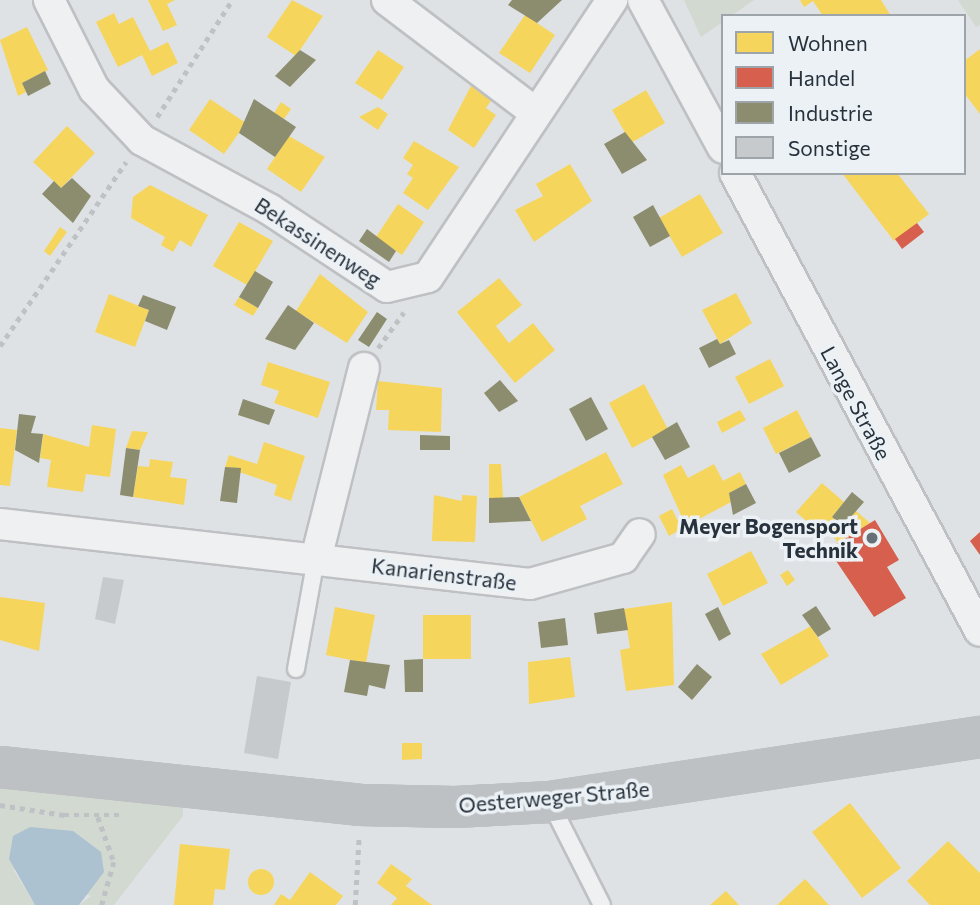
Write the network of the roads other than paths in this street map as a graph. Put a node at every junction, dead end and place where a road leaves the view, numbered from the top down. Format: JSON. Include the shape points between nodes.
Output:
{"nodes":[{"id":1,"x":49,"y":0,"type":"edge"},
{"id":2,"x":387,"y":0,"type":"edge"},
{"id":3,"x":612,"y":0,"type":"edge"},
{"id":4,"x":643,"y":0,"type":"edge"},
{"id":5,"x":533,"y":111,"type":"junction"},
{"id":6,"x":721,"y":144,"type":"edge"},
{"id":7,"x":736,"y":175,"type":"edge"},
{"id":8,"x":364,"y":368,"type":"road end"},
{"id":9,"x":0,"y":524,"type":"edge"},
{"id":10,"x":640,"y":534,"type":"dead end"},
{"id":11,"x":316,"y":559,"type":"junction"},
{"id":12,"x":980,"y":631,"type":"edge"},
{"id":13,"x":296,"y":669,"type":"dead end"},
{"id":14,"x":980,"y":737,"type":"edge"},
{"id":15,"x":0,"y":767,"type":"edge"},
{"id":16,"x":550,"y":802,"type":"junction"},
{"id":17,"x":602,"y":905,"type":"edge"}],
"edges":[{"from":1,"to":5,"type":"street","name":"Bekassinenweg","via":[[94,89],[142,140],[269,209],[387,287],[428,277]]},
{"from":2,"to":5,"type":"street"},
{"from":3,"to":5,"type":"street"},
{"from":4,"to":6,"type":"street"},
{"from":7,"to":12,"type":"street","name":"Lange Straße"},
{"from":8,"to":11,"type":"street"},
{"from":9,"to":11,"type":"street","name":"Kanarienstraße"},
{"from":10,"to":11,"type":"street","name":"Kanarienstraße","via":[[623,558],[530,584]]},
{"from":11,"to":13,"type":"lane"},
{"from":14,"to":16,"type":"main road","name":"Oesterweger Straße"},
{"from":15,"to":16,"type":"main road","name":"Oesterweger Straße","via":[[359,805]]},
{"from":16,"to":17,"type":"lane"}]}
